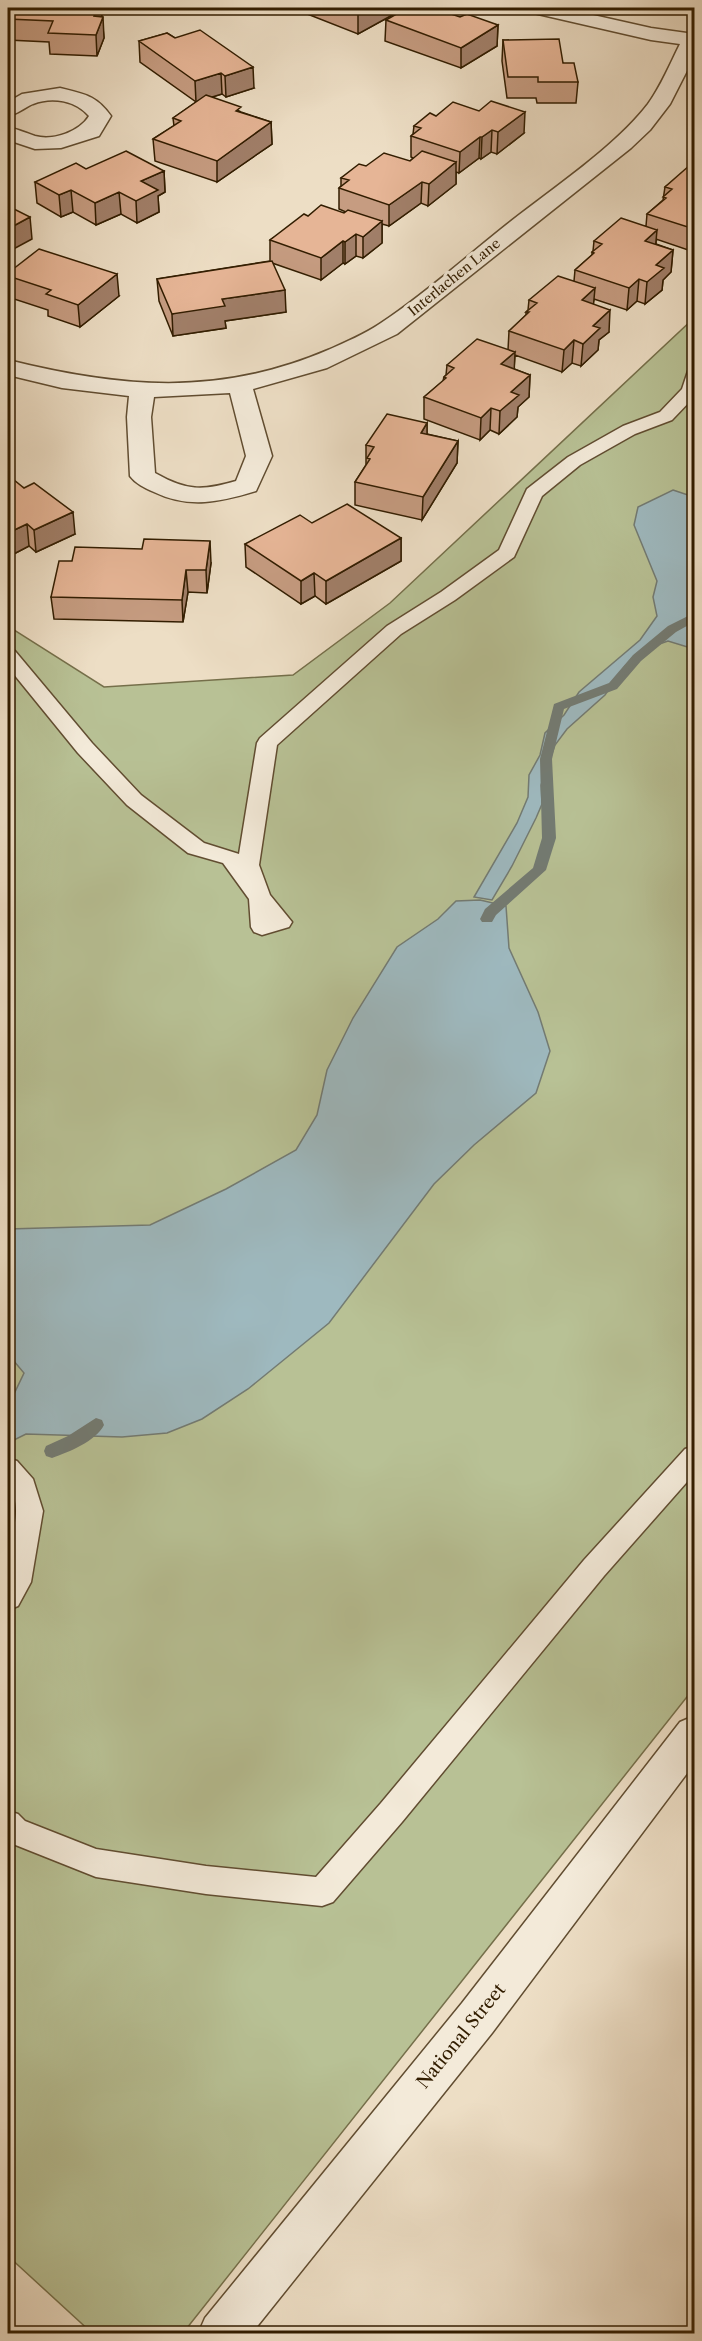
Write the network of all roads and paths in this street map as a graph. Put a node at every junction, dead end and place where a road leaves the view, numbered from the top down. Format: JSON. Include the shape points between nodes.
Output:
{"nodes":[{"id":1,"x":538,"y":8,"type":"edge"},
{"id":2,"x":694,"y":40,"type":"edge"},
{"id":3,"x":8,"y":110,"type":"edge"},
{"id":4,"x":8,"y":133,"type":"edge"},
{"id":5,"x":8,"y":368,"type":"edge"},
{"id":6,"x":694,"y":375,"type":"edge"},
{"id":7,"x":240,"y":386,"type":"junction"},
{"id":8,"x":142,"y":392,"type":"junction"},
{"id":9,"x":8,"y":655,"type":"edge"},
{"id":10,"x":694,"y":1457,"type":"edge"},
{"id":11,"x":8,"y":1469,"type":"edge"},
{"id":12,"x":8,"y":1598,"type":"edge"},
{"id":13,"x":694,"y":1734,"type":"edge"},
{"id":14,"x":8,"y":1824,"type":"edge"},
{"id":15,"x":221,"y":2334,"type":"edge"}],
"edges":[{"from":1,"to":2,"type":"street"},
{"from":2,"to":7,"type":"street","name":"Interlachen Lane","via":[[659,104],[642,125],[389,328],[334,357]]},
{"from":3,"to":4,"type":"street","via":[[29,98],[60,94],[88,102],[100,116],[91,131],[61,142],[35,143]]},
{"from":5,"to":8,"type":"street","name":"Interlachen Lane","via":[[54,380]]},
{"from":6,"to":9,"type":"lane","via":[[691,390],[666,416],[629,430],[574,461],[534,493],[507,553],[394,630],[267,743],[248,865],[260,898],[231,858],[196,848],[134,800]]},
{"from":7,"to":8,"type":"street","name":"Interlachen Lane"},
{"from":7,"to":8,"type":"street","via":[[259,456],[247,486],[207,498],[168,492],[143,476],[139,417]]},
{"from":10,"to":14,"type":"lane","via":[[516,1659],[377,1831],[322,1892],[96,1863],[15,1831]]},
{"from":11,"to":12,"type":"lane","via":[[24,1486],[30,1511],[17,1582]]},
{"from":13,"to":15,"type":"street","name":"National Street","via":[[477,2018]]}]}
